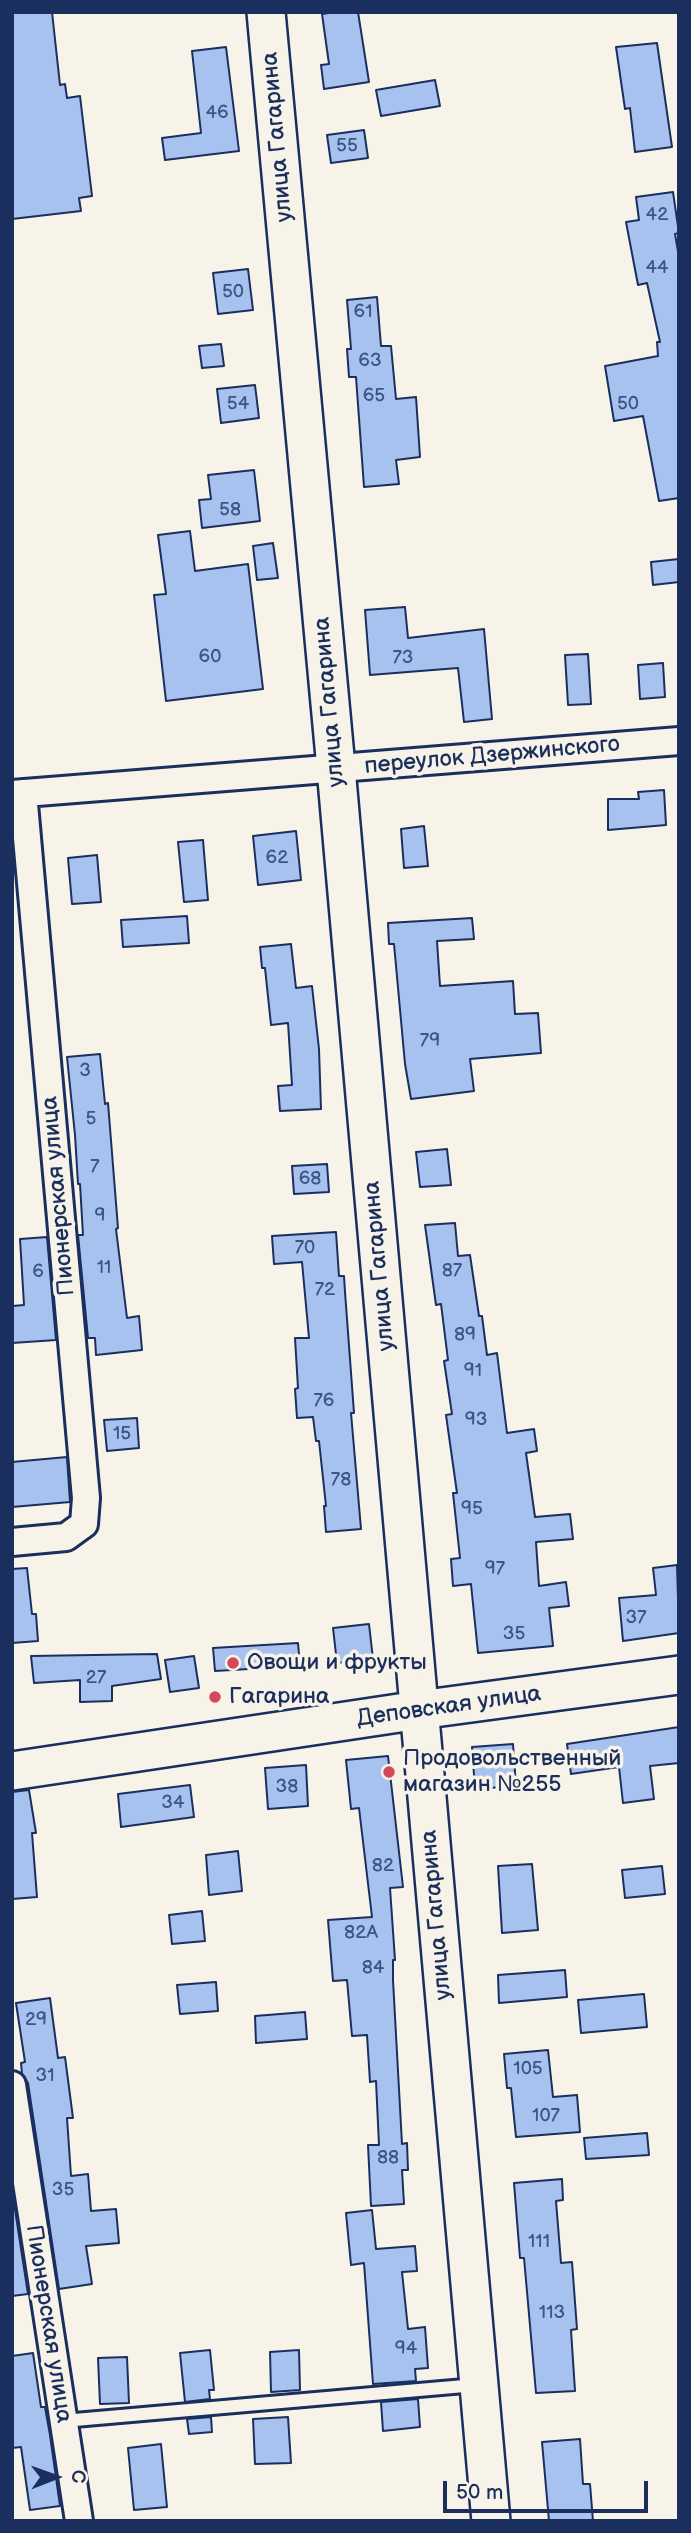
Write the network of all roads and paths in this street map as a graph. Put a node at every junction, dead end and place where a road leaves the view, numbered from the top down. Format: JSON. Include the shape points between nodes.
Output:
{"nodes":[{"id":1,"x":266,"y":12,"type":"edge"},
{"id":2,"x":679,"y":741,"type":"edge"},
{"id":3,"x":336,"y":768,"type":"junction"},
{"id":4,"x":18,"y":794,"type":"edge"},
{"id":5,"x":12,"y":1542,"type":"edge"},
{"id":6,"x":679,"y":1675,"type":"edge"},
{"id":7,"x":419,"y":1710,"type":"junction"},
{"id":8,"x":12,"y":1771,"type":"edge"},
{"id":9,"x":12,"y":2085,"type":"edge"},
{"id":10,"x":480,"y":2385,"type":"junction"},
{"id":11,"x":63,"y":2421,"type":"junction"},
{"id":12,"x":79,"y":2521,"type":"edge"},
{"id":13,"x":491,"y":2521,"type":"edge"}],
"edges":[{"from":1,"to":3,"type":"street","name":"улица Гагарина"},
{"from":2,"to":3,"type":"street","name":"переулок Дзержинского"},
{"from":3,"to":4,"type":"street","name":"переулок Дзержинского"},
{"from":3,"to":7,"type":"street","name":"улица Гагарина"},
{"from":4,"to":5,"type":"street","name":"Пионерская улица","via":[[86,1498],[84,1524],[66,1537]]},
{"from":6,"to":7,"type":"street","name":"Деповская улица"},
{"from":7,"to":8,"type":"street","name":"Деповская улица"},
{"from":7,"to":10,"type":"street","name":"улица Гагарина"},
{"from":9,"to":11,"type":"street","name":"Пионерская улица"},
{"from":10,"to":11,"type":"lane"},
{"from":10,"to":13,"type":"street","name":"улица Гагарина"},
{"from":11,"to":12,"type":"street","name":"Пионерская улица"}]}
